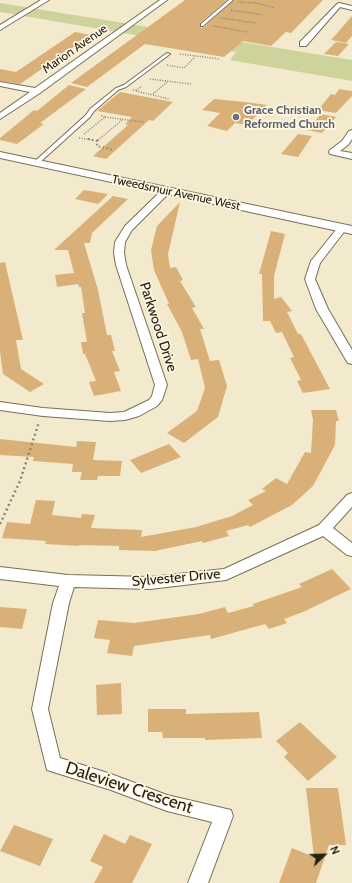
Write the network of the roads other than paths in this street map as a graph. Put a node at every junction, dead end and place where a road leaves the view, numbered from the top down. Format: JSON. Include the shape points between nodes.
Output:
{"nodes":[{"id":1,"x":46,"y":0,"type":"edge"},
{"id":2,"x":164,"y":0,"type":"edge"},
{"id":3,"x":231,"y":0,"type":"edge"},
{"id":4,"x":352,"y":8,"type":"edge"},
{"id":5,"x":203,"y":25,"type":"road end"},
{"id":6,"x":0,"y":28,"type":"edge"},
{"id":7,"x":303,"y":44,"type":"dead end"},
{"id":8,"x":168,"y":54,"type":"dead end"},
{"id":9,"x":0,"y":84,"type":"edge"},
{"id":10,"x":36,"y":91,"type":"junction"},
{"id":11,"x":0,"y":117,"type":"edge"},
{"id":12,"x":352,"y":133,"type":"edge"},
{"id":13,"x":0,"y":155,"type":"edge"},
{"id":14,"x":352,"y":156,"type":"edge"},
{"id":15,"x":36,"y":164,"type":"junction"},
{"id":16,"x":166,"y":191,"type":"junction"},
{"id":17,"x":347,"y":229,"type":"edge"},
{"id":18,"x":351,"y":354,"type":"edge"},
{"id":19,"x":0,"y":406,"type":"edge"},
{"id":20,"x":352,"y":498,"type":"edge"},
{"id":21,"x":324,"y":529,"type":"junction"},
{"id":22,"x":352,"y":551,"type":"edge"},
{"id":23,"x":0,"y":573,"type":"edge"},
{"id":24,"x":68,"y":580,"type":"junction"},
{"id":25,"x":198,"y":883,"type":"edge"}],
"edges":[{"from":1,"to":6,"type":"street"},
{"from":2,"to":10,"type":"street","name":"Marion Avenue"},
{"from":3,"to":5,"type":"lane"},
{"from":4,"to":7,"type":"street","via":[[339,5]]},
{"from":8,"to":15,"type":"lane","via":[[92,110]]},
{"from":9,"to":10,"type":"street"},
{"from":10,"to":11,"type":"street","name":"Marion Avenue"},
{"from":12,"to":14,"type":"street","via":[[345,143],[333,152]]},
{"from":13,"to":15,"type":"street","name":"Tweedsmuir Avenue West"},
{"from":15,"to":16,"type":"street","name":"Tweedsmuir Avenue West"},
{"from":16,"to":17,"type":"street","name":"Tweedsmuir Avenue West"},
{"from":16,"to":19,"type":"street","name":"Parkwood Drive","via":[[128,228],[120,242],[119,253],[161,385],[158,397],[144,409],[125,416],[89,416]]},
{"from":17,"to":18,"type":"street","via":[[315,263],[310,279],[322,309]]},
{"from":20,"to":21,"type":"street","name":"Sylvester Drive"},
{"from":21,"to":22,"type":"street"},
{"from":21,"to":24,"type":"street","name":"Sylvester Drive","via":[[226,574],[150,583]]},
{"from":23,"to":24,"type":"street","name":"Sylvester Drive"},
{"from":24,"to":25,"type":"street","name":"Daleview Crescent","via":[[40,709],[53,764],[167,803],[224,816]]}]}
